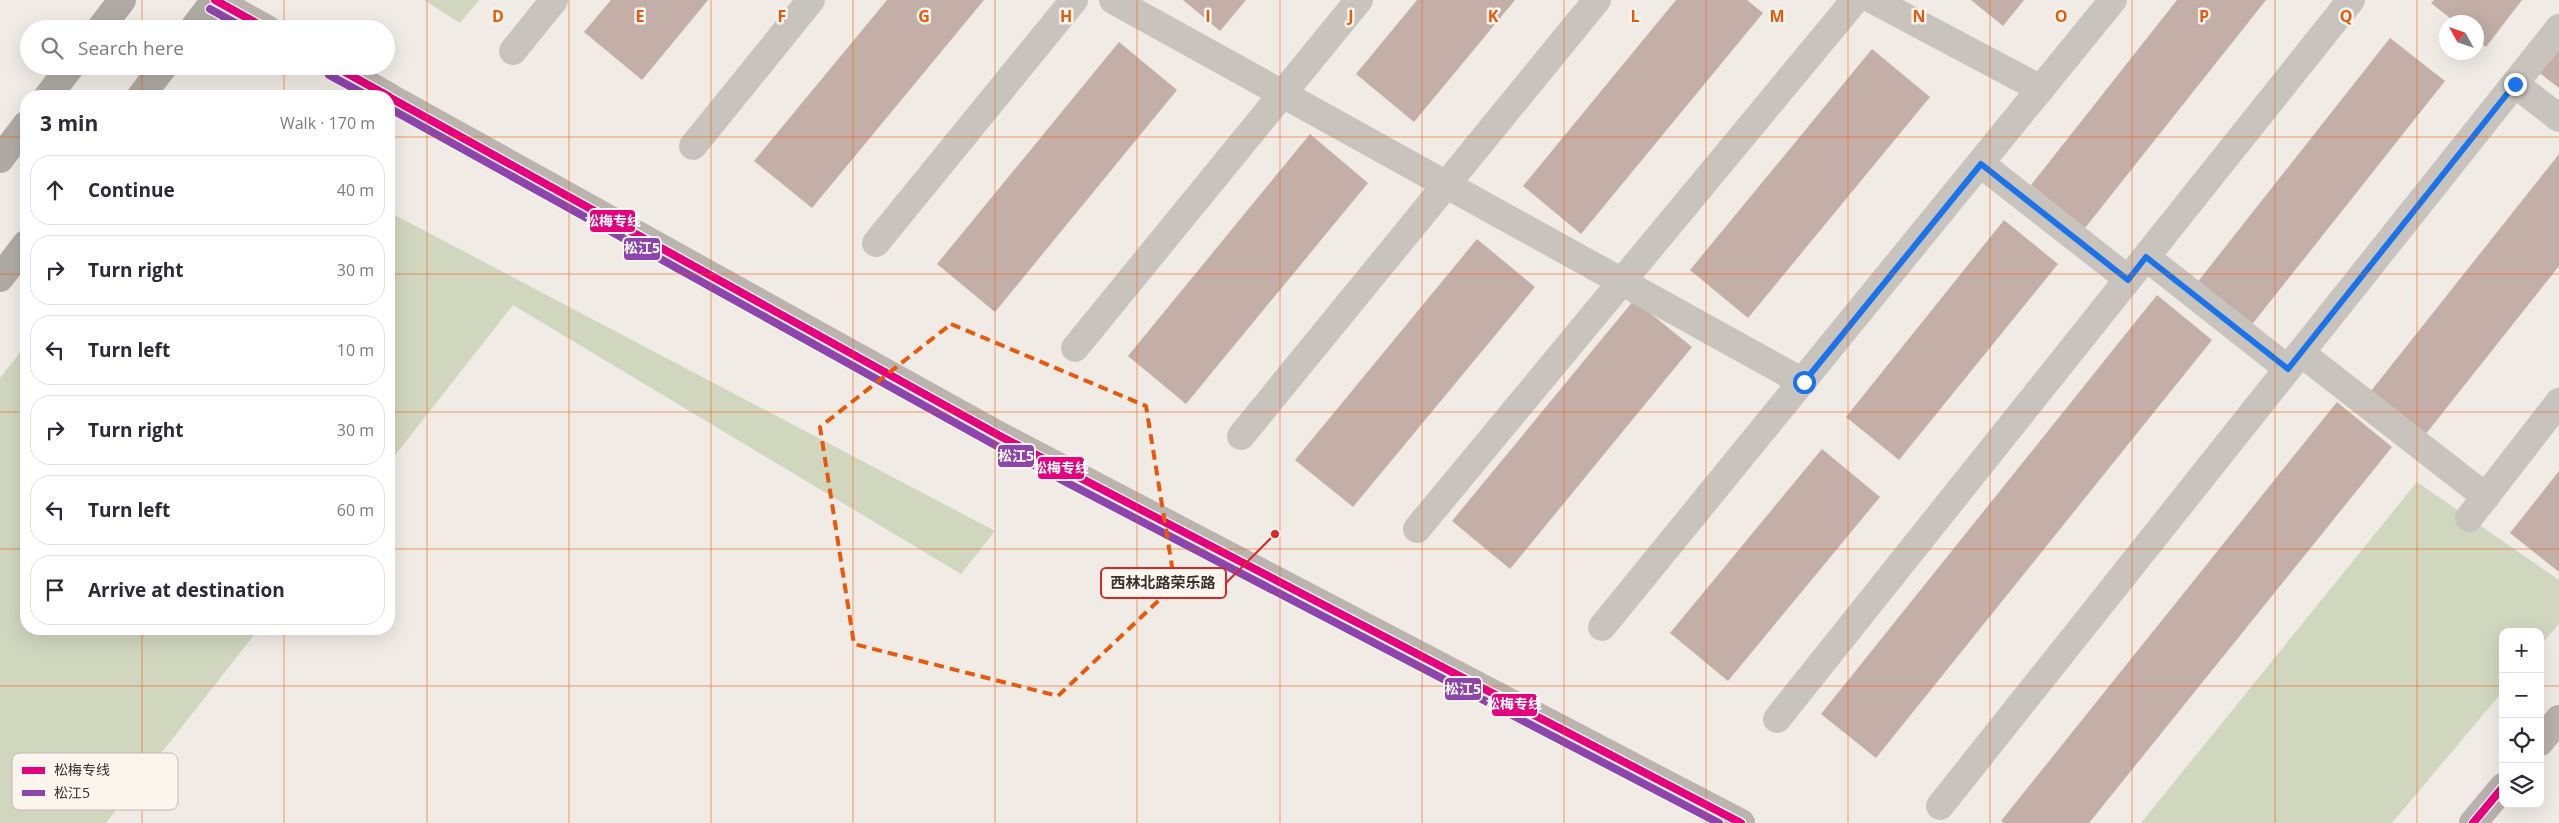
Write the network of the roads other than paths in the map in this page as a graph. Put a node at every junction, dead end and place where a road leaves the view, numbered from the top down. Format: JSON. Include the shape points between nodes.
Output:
{"nodes":[{"id":1,"x":122,"y":0,"type":"edge"},
{"id":2,"x":215,"y":0,"type":"edge"},
{"id":3,"x":554,"y":0,"type":"edge"},
{"id":4,"x":811,"y":0,"type":"edge"},
{"id":5,"x":1074,"y":0,"type":"edge"},
{"id":6,"x":1112,"y":0,"type":"edge"},
{"id":7,"x":1359,"y":0,"type":"edge"},
{"id":8,"x":1597,"y":0,"type":"edge"},
{"id":9,"x":1855,"y":0,"type":"edge"},
{"id":10,"x":1873,"y":0,"type":"edge"},
{"id":11,"x":2113,"y":0,"type":"edge"},
{"id":12,"x":2351,"y":0,"type":"edge"},
{"id":13,"x":107,"y":20,"type":"edge"},
{"id":14,"x":200,"y":20,"type":"edge"},
{"id":15,"x":251,"y":20,"type":"edge"},
{"id":16,"x":2559,"y":28,"type":"edge"},
{"id":17,"x":513,"y":51,"type":"dead end"},
{"id":18,"x":64,"y":75,"type":"edge"},
{"id":19,"x":157,"y":75,"type":"edge"},
{"id":20,"x":350,"y":75,"type":"edge"},
{"id":21,"x":2515,"y":84,"type":"junction"},
{"id":22,"x":2041,"y":89,"type":"junction"},
{"id":23,"x":53,"y":90,"type":"edge"},
{"id":24,"x":146,"y":90,"type":"edge"},
{"id":25,"x":377,"y":90,"type":"edge"},
{"id":26,"x":1283,"y":94,"type":"junction"},
{"id":27,"x":395,"y":100,"type":"edge"},
{"id":28,"x":2559,"y":118,"type":"edge"},
{"id":29,"x":20,"y":133,"type":"edge"},
{"id":30,"x":693,"y":146,"type":"dead end"},
{"id":31,"x":0,"y":159,"type":"edge"},
{"id":32,"x":1981,"y":164,"type":"junction"},
{"id":33,"x":1446,"y":184,"type":"junction"},
{"id":34,"x":876,"y":243,"type":"dead end"},
{"id":35,"x":20,"y":252,"type":"edge"},
{"id":36,"x":2146,"y":257,"type":"junction"},
{"id":37,"x":0,"y":278,"type":"edge"},
{"id":38,"x":2128,"y":280,"type":"junction"},
{"id":39,"x":1624,"y":282,"type":"junction"},
{"id":40,"x":1075,"y":348,"type":"dead end"},
{"id":41,"x":2294,"y":361,"type":"junction"},
{"id":42,"x":1804,"y":382,"type":"junction"},
{"id":43,"x":2559,"y":402,"type":"edge"},
{"id":44,"x":1241,"y":436,"type":"dead end"},
{"id":45,"x":2486,"y":497,"type":"junction"},
{"id":46,"x":2469,"y":518,"type":"dead end"},
{"id":47,"x":1418,"y":529,"type":"dead end"},
{"id":48,"x":1602,"y":627,"type":"dead end"},
{"id":49,"x":2559,"y":719,"type":"edge"},
{"id":50,"x":1777,"y":720,"type":"dead end"},
{"id":51,"x":2544,"y":737,"type":"edge"},
{"id":52,"x":2499,"y":792,"type":"edge"},
{"id":53,"x":1940,"y":806,"type":"dead end"},
{"id":54,"x":1741,"y":823,"type":"edge"},
{"id":55,"x":2473,"y":823,"type":"edge"}],
"edges":[{"from":1,"to":13,"type":"highway"},
{"from":2,"to":14,"type":"highway","bridge":true},
{"from":2,"to":15,"type":"street"},
{"from":3,"to":17,"type":"street"},
{"from":4,"to":30,"type":"street"},
{"from":5,"to":34,"type":"street"},
{"from":6,"to":26,"type":"street"},
{"from":7,"to":26,"type":"street"},
{"from":8,"to":33,"type":"street"},
{"from":9,"to":39,"type":"street"},
{"from":10,"to":22,"type":"street"},
{"from":11,"to":22,"type":"street"},
{"from":12,"to":36,"type":"street"},
{"from":16,"to":21,"type":"street"},
{"from":18,"to":23,"type":"highway"},
{"from":19,"to":24,"type":"highway"},
{"from":20,"to":25,"type":"street"},
{"from":21,"to":28,"type":"street"},
{"from":21,"to":41,"type":"street"},
{"from":22,"to":32,"type":"street"},
{"from":26,"to":33,"type":"street"},
{"from":26,"to":40,"type":"street"},
{"from":27,"to":54,"type":"street","via":[[1000,436]]},
{"from":29,"to":31,"type":"highway"},
{"from":32,"to":38,"type":"street"},
{"from":32,"to":42,"type":"street"},
{"from":33,"to":39,"type":"street"},
{"from":33,"to":44,"type":"street"},
{"from":35,"to":37,"type":"highway"},
{"from":36,"to":38,"type":"street"},
{"from":36,"to":41,"type":"street"},
{"from":38,"to":50,"type":"street"},
{"from":39,"to":42,"type":"street"},
{"from":39,"to":47,"type":"street"},
{"from":41,"to":45,"type":"street"},
{"from":41,"to":53,"type":"street"},
{"from":42,"to":48,"type":"street"},
{"from":43,"to":45,"type":"street"},
{"from":45,"to":46,"type":"street"},
{"from":49,"to":51,"type":"main road"},
{"from":52,"to":55,"type":"main road"}]}
